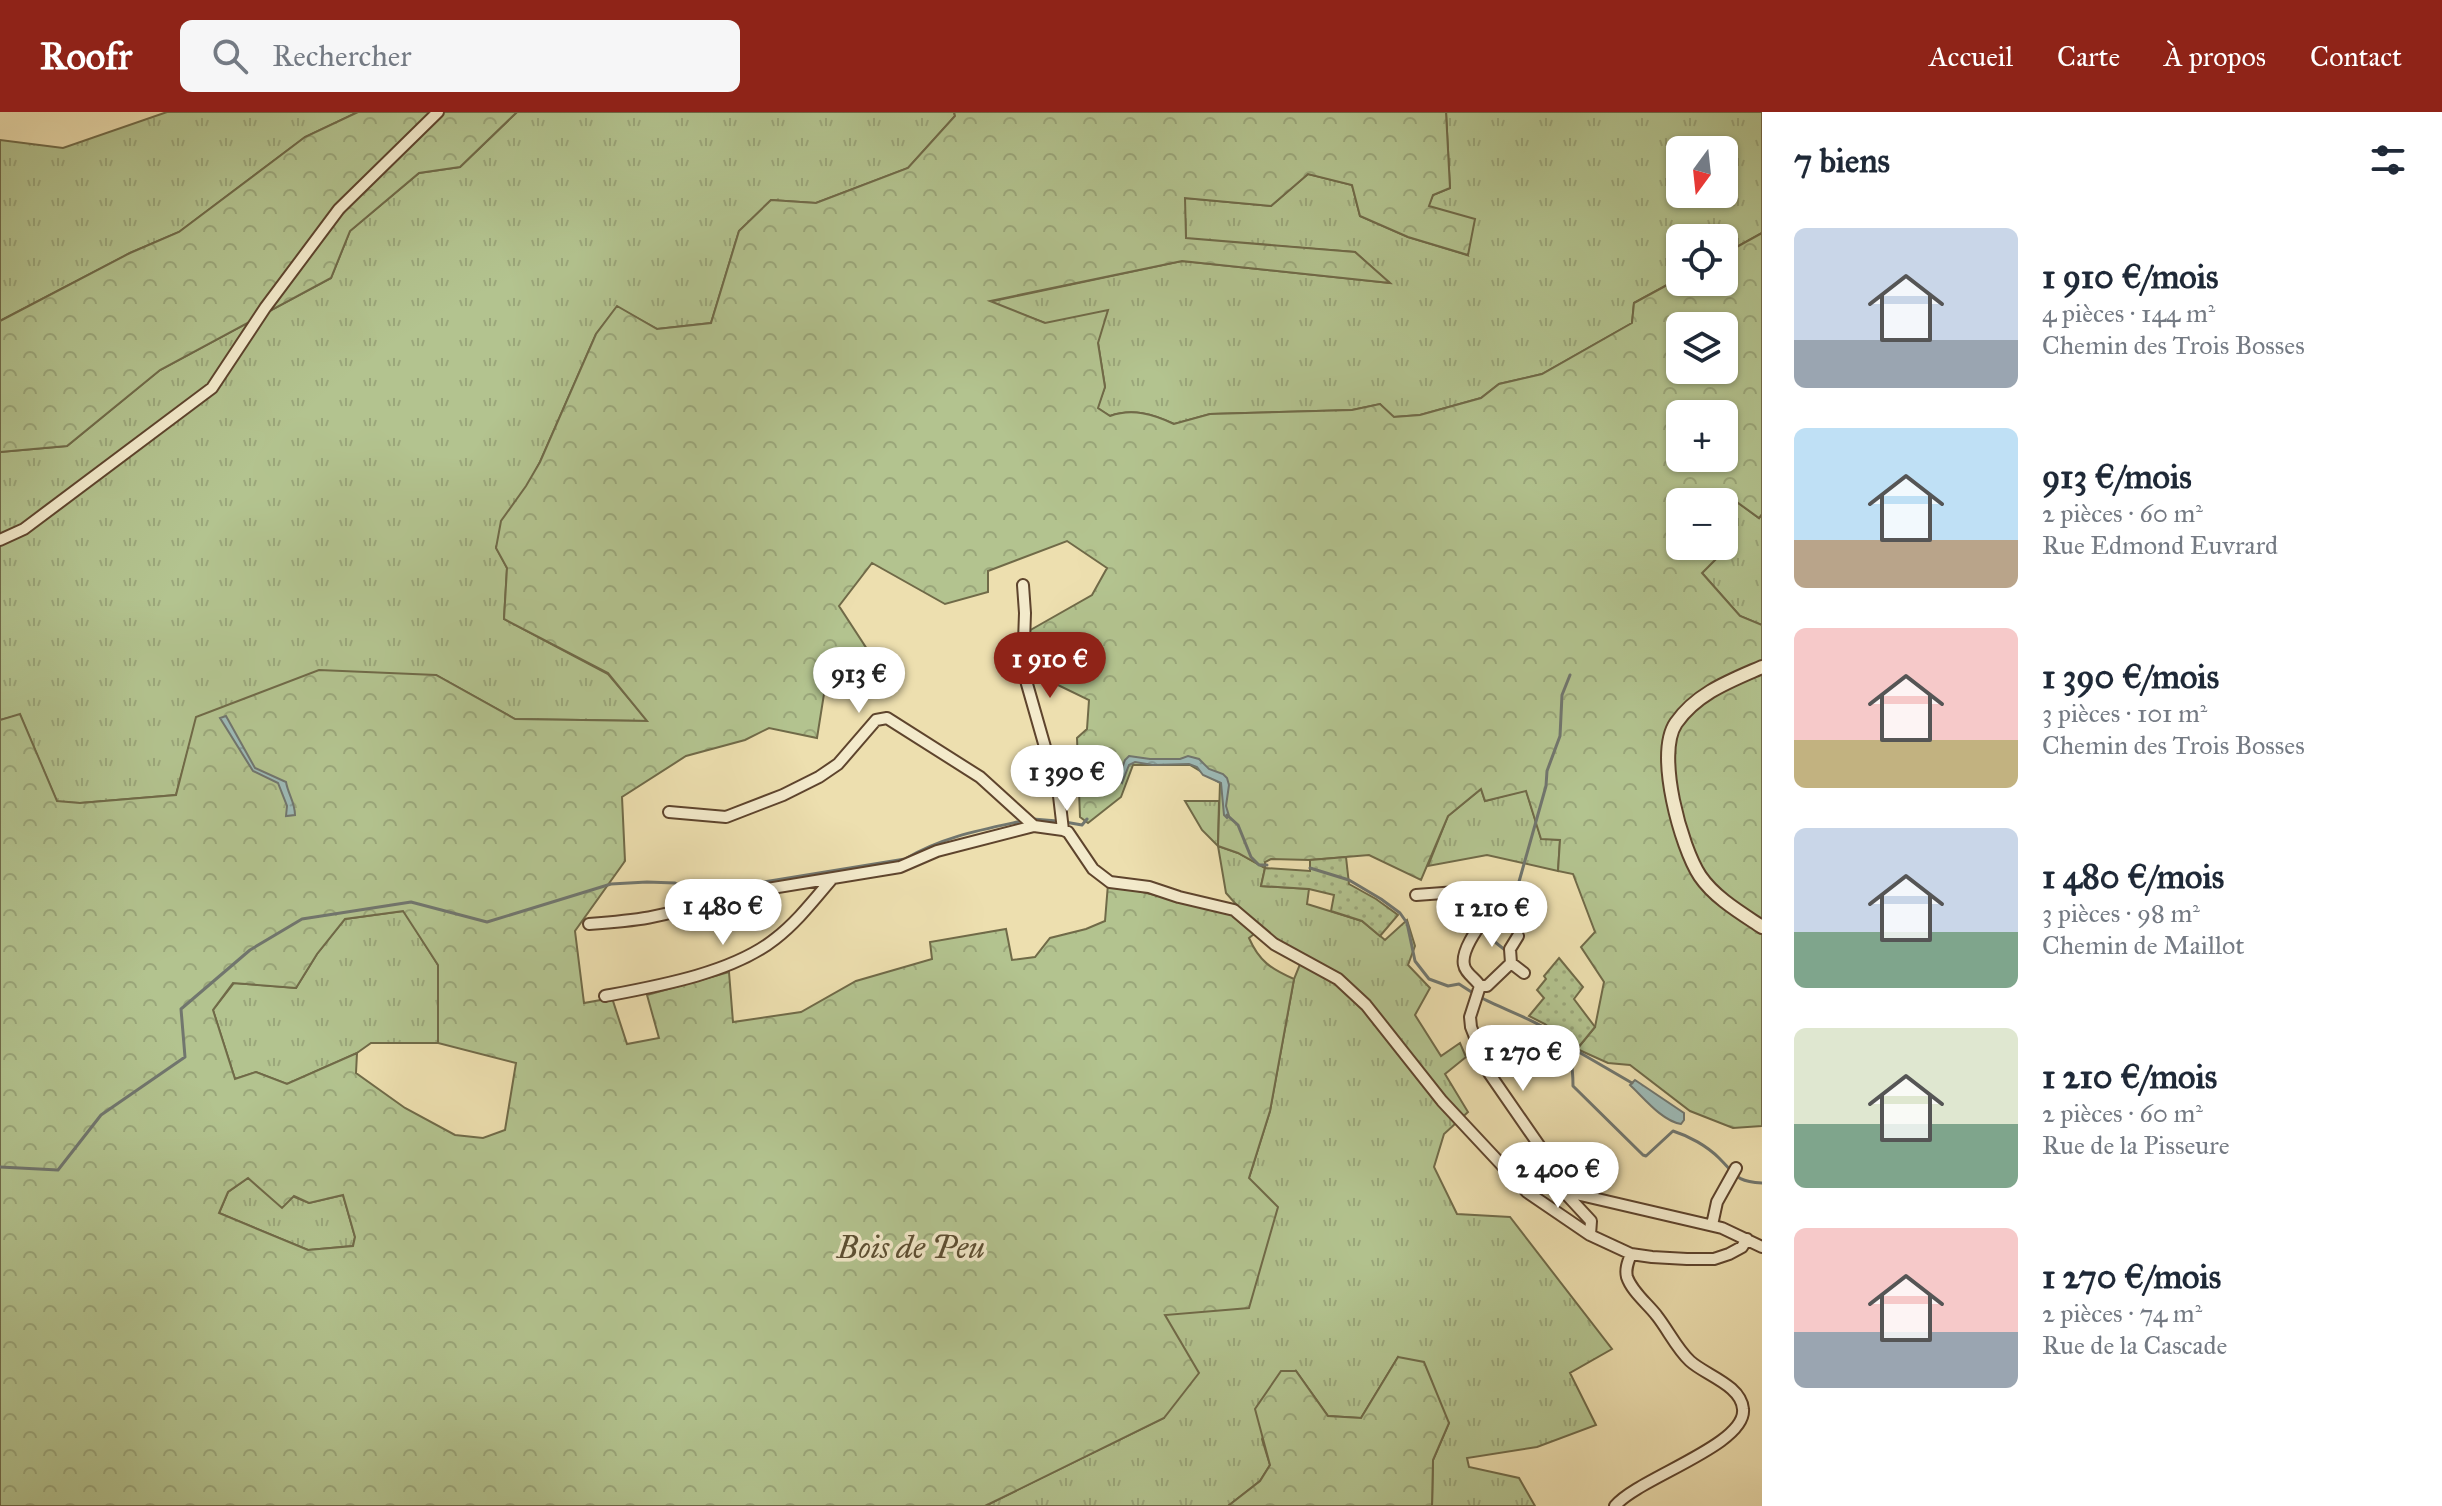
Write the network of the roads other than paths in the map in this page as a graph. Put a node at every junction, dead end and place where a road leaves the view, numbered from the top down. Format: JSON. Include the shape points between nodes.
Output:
{"nodes":[{"id":1,"x":438,"y":112,"type":"edge"},
{"id":2,"x":0,"y":540,"type":"edge"},
{"id":3,"x":1023,"y":585,"type":"dead end"},
{"id":4,"x":1762,"y":667,"type":"edge"},
{"id":5,"x":669,"y":812,"type":"dead end"},
{"id":6,"x":1030,"y":821,"type":"junction"},
{"id":7,"x":1063,"y":824,"type":"junction"},
{"id":8,"x":831,"y":880,"type":"junction"},
{"id":9,"x":1416,"y":895,"type":"dead end"},
{"id":10,"x":589,"y":924,"type":"dead end"},
{"id":11,"x":1762,"y":927,"type":"edge"},
{"id":12,"x":1518,"y":936,"type":"dead end"},
{"id":13,"x":1511,"y":963,"type":"junction"},
{"id":14,"x":1524,"y":973,"type":"dead end"},
{"id":15,"x":1478,"y":992,"type":"junction"},
{"id":16,"x":605,"y":996,"type":"dead end"},
{"id":17,"x":1733,"y":1173,"type":"dead end"},
{"id":18,"x":1564,"y":1182,"type":"junction"},
{"id":19,"x":1712,"y":1225,"type":"junction"},
{"id":20,"x":1590,"y":1235,"type":"junction"},
{"id":21,"x":1747,"y":1239,"type":"junction"},
{"id":22,"x":1762,"y":1247,"type":"edge"},
{"id":23,"x":1631,"y":1254,"type":"junction"},
{"id":24,"x":1615,"y":1506,"type":"edge"}],
"edges":[{"from":1,"to":2,"type":"street","via":[[339,209],[212,388],[24,529]]},
{"from":3,"to":7,"type":"street","via":[[1023,670]]},
{"from":4,"to":11,"type":"street","via":[[1711,689],[1687,710],[1674,726],[1668,750],[1672,798],[1701,877],[1730,906]]},
{"from":5,"to":6,"type":"street","via":[[726,817],[783,795],[838,764],[876,720],[887,718],[980,777]]},
{"from":6,"to":7,"type":"street"},
{"from":6,"to":8,"type":"street","via":[[900,867]]},
{"from":7,"to":20,"type":"street","via":[[1093,869],[1110,882],[1234,910],[1274,944],[1338,979],[1527,1192]]},
{"from":8,"to":10,"type":"street","via":[[706,899],[686,910],[644,919]]},
{"from":8,"to":16,"type":"street","via":[[774,940],[746,956],[674,983]]},
{"from":9,"to":15,"type":"street","via":[[1493,892],[1494,905],[1463,963]]},
{"from":12,"to":13,"type":"street","via":[[1510,949]]},
{"from":13,"to":14,"type":"street"},
{"from":13,"to":15,"type":"street"},
{"from":15,"to":18,"type":"street","via":[[1470,1011],[1471,1027],[1489,1073]]},
{"from":17,"to":19,"type":"street"},
{"from":18,"to":19,"type":"street","via":[[1576,1194]]},
{"from":18,"to":20,"type":"street","via":[[1566,1194],[1591,1221]]},
{"from":19,"to":21,"type":"street"},
{"from":20,"to":23,"type":"street"},
{"from":21,"to":22,"type":"street"},
{"from":21,"to":23,"type":"street","via":[[1742,1247],[1714,1259]]},
{"from":23,"to":24,"type":"street","via":[[1626,1274],[1630,1284],[1689,1360],[1740,1399],[1743,1414],[1736,1427],[1707,1451],[1652,1478]]}]}
